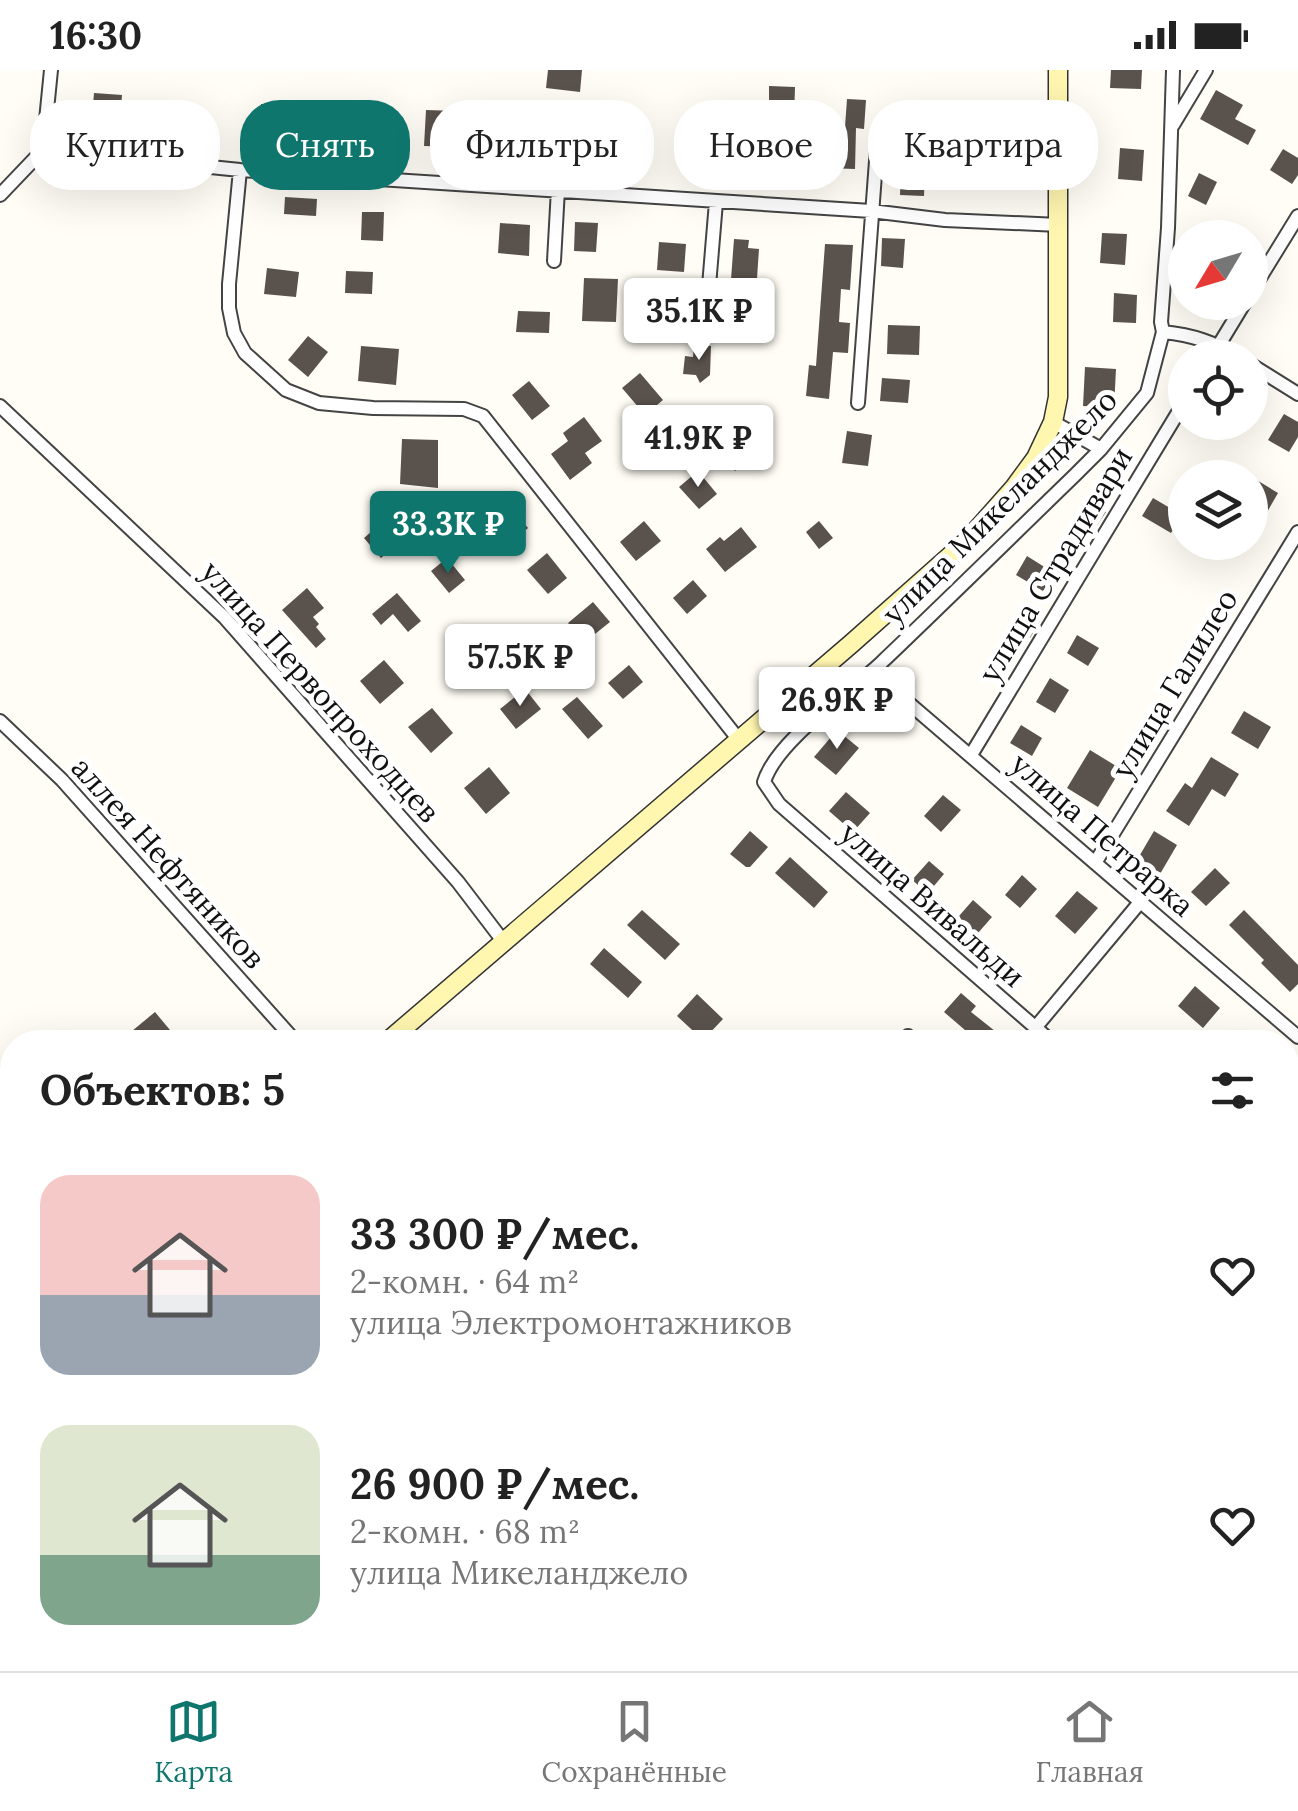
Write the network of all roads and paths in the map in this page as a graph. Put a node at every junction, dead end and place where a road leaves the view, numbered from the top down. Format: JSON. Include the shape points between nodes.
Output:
{"nodes":[{"id":1,"x":50,"y":70,"type":"edge"},
{"id":2,"x":1058,"y":70,"type":"edge"},
{"id":3,"x":1173,"y":70,"type":"edge"},
{"id":4,"x":1206,"y":70,"type":"edge"},
{"id":5,"x":47,"y":100,"type":"edge"},
{"id":6,"x":1172,"y":127,"type":"junction"},
{"id":7,"x":30,"y":164,"type":"edge"},
{"id":8,"x":220,"y":168,"type":"edge"},
{"id":9,"x":240,"y":170,"type":"joint"},
{"id":10,"x":558,"y":190,"type":"edge"},
{"id":11,"x":570,"y":190,"type":"edge"},
{"id":12,"x":873,"y":190,"type":"edge"},
{"id":13,"x":0,"y":195,"type":"edge"},
{"id":14,"x":716,"y":202,"type":"junction"},
{"id":15,"x":871,"y":210,"type":"junction"},
{"id":16,"x":1298,"y":216,"type":"edge"},
{"id":17,"x":1059,"y":225,"type":"junction"},
{"id":18,"x":554,"y":261,"type":"dead end"},
{"id":19,"x":1268,"y":265,"type":"edge"},
{"id":20,"x":706,"y":322,"type":"dead end"},
{"id":21,"x":1163,"y":332,"type":"junction"},
{"id":22,"x":1207,"y":340,"type":"edge"},
{"id":23,"x":1268,"y":375,"type":"edge"},
{"id":24,"x":1298,"y":394,"type":"edge"},
{"id":25,"x":858,"y":402,"type":"dead end"},
{"id":26,"x":0,"y":406,"type":"edge"},
{"id":27,"x":1053,"y":422,"type":"junction"},
{"id":28,"x":1168,"y":428,"type":"edge"},
{"id":29,"x":1101,"y":448,"type":"junction"},
{"id":30,"x":1298,"y":532,"type":"edge"},
{"id":31,"x":878,"y":666,"type":"junction"},
{"id":32,"x":0,"y":721,"type":"edge"},
{"id":33,"x":739,"y":740,"type":"junction"},
{"id":34,"x":971,"y":755,"type":"junction"},
{"id":35,"x":780,"y":804,"type":"joint"},
{"id":36,"x":1095,"y":863,"type":"junction"},
{"id":37,"x":1142,"y":901,"type":"junction"},
{"id":38,"x":503,"y":941,"type":"junction"},
{"id":39,"x":1035,"y":1028,"type":"junction"},
{"id":40,"x":285,"y":1030,"type":"edge"},
{"id":41,"x":401,"y":1030,"type":"edge"},
{"id":42,"x":1037,"y":1030,"type":"edge"},
{"id":43,"x":1290,"y":1030,"type":"edge"}],
"edges":[{"from":1,"to":5,"type":"street"},
{"from":2,"to":17,"type":"street"},
{"from":3,"to":6,"type":"street","name":"улица Микеланджело"},
{"from":4,"to":6,"type":"street"},
{"from":6,"to":21,"type":"street","name":"улица Микеланджело"},
{"from":7,"to":13,"type":"street"},
{"from":8,"to":9,"type":"street"},
{"from":9,"to":33,"type":"street","via":[[228,308],[245,354],[286,390],[319,403],[464,409],[483,416]]},
{"from":10,"to":18,"type":"street"},
{"from":11,"to":14,"type":"street"},
{"from":12,"to":15,"type":"street"},
{"from":14,"to":15,"type":"street"},
{"from":14,"to":20,"type":"street"},
{"from":15,"to":17,"type":"street"},
{"from":15,"to":25,"type":"street"},
{"from":16,"to":19,"type":"street"},
{"from":17,"to":27,"type":"street"},
{"from":21,"to":22,"type":"street"},
{"from":21,"to":29,"type":"street","name":"улица Микеланджело","via":[[1147,393]]},
{"from":23,"to":24,"type":"street"},
{"from":26,"to":38,"type":"street","name":"улица Первопроходцев","via":[[225,618]]},
{"from":27,"to":29,"type":"street"},
{"from":27,"to":33,"type":"street","via":[[1036,458],[968,541]]},
{"from":28,"to":34,"type":"street","name":"улица Страдивари"},
{"from":29,"to":31,"type":"street","name":"улица Микеланджело"},
{"from":30,"to":36,"type":"street","name":"улица Галилео"},
{"from":31,"to":34,"type":"street","name":"улица Петрарка","via":[[897,693]]},
{"from":31,"to":35,"type":"street","name":"улица Микеланджело","via":[[768,769],[764,782]]},
{"from":32,"to":40,"type":"street","name":"аллея Нефтяников","via":[[62,780]]},
{"from":33,"to":38,"type":"street"},
{"from":34,"to":36,"type":"street","name":"улица Петрарка"},
{"from":35,"to":39,"type":"street","name":"улица Вивальди"},
{"from":36,"to":37,"type":"street","name":"улица Петрарка"},
{"from":37,"to":39,"type":"street"},
{"from":37,"to":43,"type":"street","name":"улица Петрарка"},
{"from":38,"to":41,"type":"street"},
{"from":39,"to":42,"type":"street","name":"улица Вивальди"}]}
